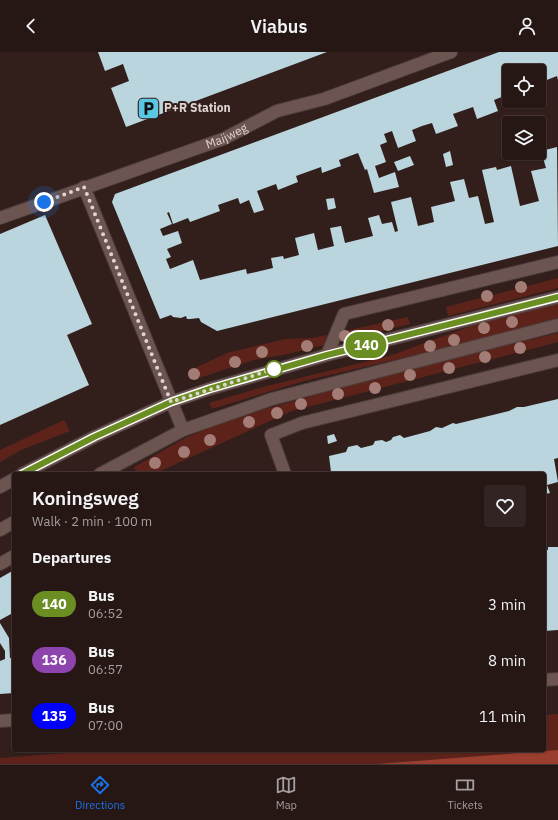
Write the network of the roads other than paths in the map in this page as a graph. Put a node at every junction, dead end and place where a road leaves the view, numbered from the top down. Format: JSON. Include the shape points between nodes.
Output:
{"nodes":[{"id":1,"x":451,"y":52,"type":"edge"},
{"id":2,"x":84,"y":187,"type":"junction"},
{"id":3,"x":0,"y":218,"type":"edge"},
{"id":4,"x":558,"y":262,"type":"edge"},
{"id":5,"x":558,"y":298,"type":"edge"},
{"id":6,"x":558,"y":325,"type":"edge"},
{"id":7,"x":327,"y":355,"type":"junction"},
{"id":8,"x":558,"y":360,"type":"edge"},
{"id":9,"x":171,"y":402,"type":"junction"},
{"id":10,"x":183,"y":430,"type":"junction"},
{"id":11,"x":26,"y":472,"type":"edge"},
{"id":12,"x":104,"y":472,"type":"edge"},
{"id":13,"x":284,"y":472,"type":"edge"},
{"id":14,"x":12,"y":480,"type":"edge"},
{"id":15,"x":0,"y":487,"type":"edge"},
{"id":16,"x":12,"y":523,"type":"edge"},
{"id":17,"x":0,"y":530,"type":"edge"},
{"id":18,"x":12,"y":557,"type":"edge"},
{"id":19,"x":0,"y":564,"type":"edge"},
{"id":20,"x":558,"y":679,"type":"edge"},
{"id":21,"x":546,"y":680,"type":"edge"},
{"id":22,"x":12,"y":720,"type":"edge"},
{"id":23,"x":0,"y":721,"type":"edge"}],
"edges":[{"from":1,"to":2,"type":"street","name":"Maijweg","via":[[324,99],[277,111],[223,139]]},
{"from":2,"to":3,"type":"street","name":"Maijweg"},
{"from":2,"to":9,"type":"street"},
{"from":4,"to":7,"type":"street","via":[[344,314]]},
{"from":5,"to":7,"type":"street"},
{"from":6,"to":10,"type":"street","via":[[272,399]]},
{"from":7,"to":9,"type":"street","via":[[247,377]]},
{"from":8,"to":13,"type":"street","via":[[302,423],[270,435]]},
{"from":9,"to":10,"type":"street"},
{"from":9,"to":11,"type":"street"},
{"from":10,"to":12,"type":"street"},
{"from":14,"to":15,"type":"street"},
{"from":16,"to":17,"type":"street"},
{"from":18,"to":19,"type":"street"},
{"from":20,"to":21,"type":"street"},
{"from":22,"to":23,"type":"street"}]}
